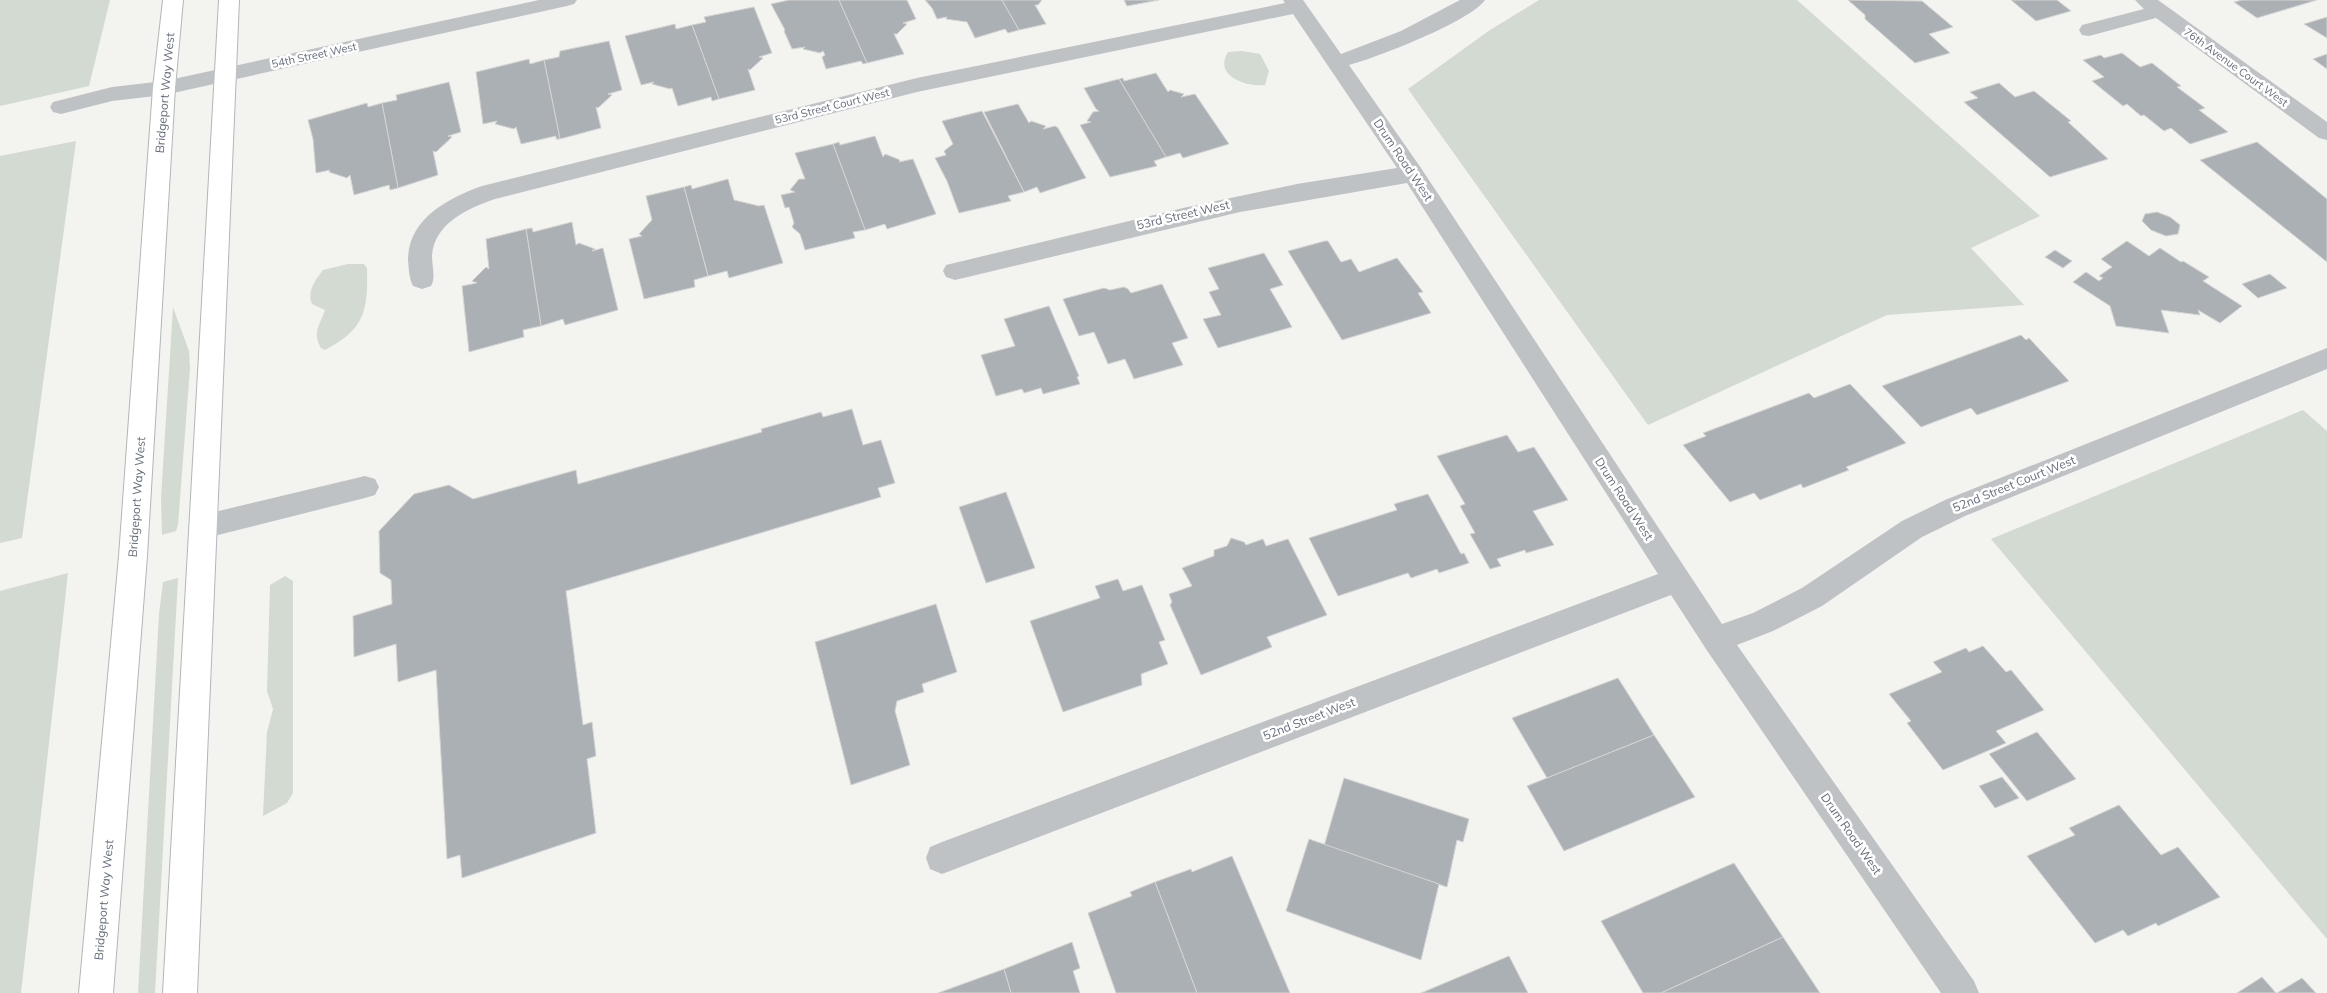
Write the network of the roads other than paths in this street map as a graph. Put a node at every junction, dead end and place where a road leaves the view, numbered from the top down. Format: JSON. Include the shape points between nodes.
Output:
{"nodes":[{"id":1,"x":173,"y":0,"type":"edge"},
{"id":2,"x":229,"y":0,"type":"edge"},
{"id":3,"x":567,"y":0,"type":"edge"},
{"id":4,"x":1475,"y":0,"type":"edge"},
{"id":5,"x":1296,"y":4,"type":"edge"},
{"id":6,"x":2152,"y":5,"type":"edge"},
{"id":7,"x":2090,"y":30,"type":"dead end"},
{"id":8,"x":1337,"y":62,"type":"junction"},
{"id":9,"x":225,"y":74,"type":"junction"},
{"id":10,"x":164,"y":88,"type":"junction"},
{"id":11,"x":62,"y":107,"type":"dead end"},
{"id":12,"x":2327,"y":133,"type":"edge"},
{"id":13,"x":1413,"y":174,"type":"junction"},
{"id":14,"x":956,"y":271,"type":"dead end"},
{"id":15,"x":422,"y":280,"type":"dead end"},
{"id":16,"x":2327,"y":358,"type":"edge"},
{"id":17,"x":365,"y":487,"type":"dead end"},
{"id":18,"x":202,"y":527,"type":"junction"},
{"id":19,"x":1676,"y":580,"type":"junction"},
{"id":20,"x":1716,"y":640,"type":"junction"},
{"id":21,"x":942,"y":858,"type":"dead end"},
{"id":22,"x":96,"y":993,"type":"edge"},
{"id":23,"x":180,"y":993,"type":"edge"},
{"id":24,"x":1962,"y":993,"type":"edge"}],
"edges":[{"from":1,"to":10,"type":"main road","name":"Bridgeport Way West"},
{"from":2,"to":9,"type":"main road"},
{"from":3,"to":9,"type":"street","name":"54th Street West"},
{"from":4,"to":8,"type":"street","via":[[1399,41]]},
{"from":5,"to":8,"type":"street","name":"Drum Road West"},
{"from":5,"to":15,"type":"street","name":"53rd Street Court West","via":[[917,84],[490,192],[456,205],[432,227],[421,250]]},
{"from":6,"to":7,"type":"street"},
{"from":6,"to":12,"type":"street","name":"76th Avenue Court West"},
{"from":8,"to":13,"type":"street","name":"Drum Road West"},
{"from":9,"to":10,"type":"street","name":"54th Street West"},
{"from":9,"to":18,"type":"main road"},
{"from":10,"to":11,"type":"street","name":"54th Street West","via":[[112,94]]},
{"from":10,"to":22,"type":"main road","name":"Bridgeport Way West","via":[[133,556]]},
{"from":13,"to":14,"type":"street","name":"53rd Street West","via":[[1297,191],[1177,216]]},
{"from":13,"to":19,"type":"street","name":"Drum Road West"},
{"from":16,"to":20,"type":"street","name":"52nd Street Court West","via":[[1955,508],[1912,529],[1812,597],[1763,622]]},
{"from":17,"to":18,"type":"street"},
{"from":18,"to":23,"type":"main road"},
{"from":19,"to":20,"type":"street","name":"Drum Road West"},
{"from":19,"to":21,"type":"street","name":"52nd Street West"},
{"from":20,"to":24,"type":"street","name":"Drum Road West"}]}
